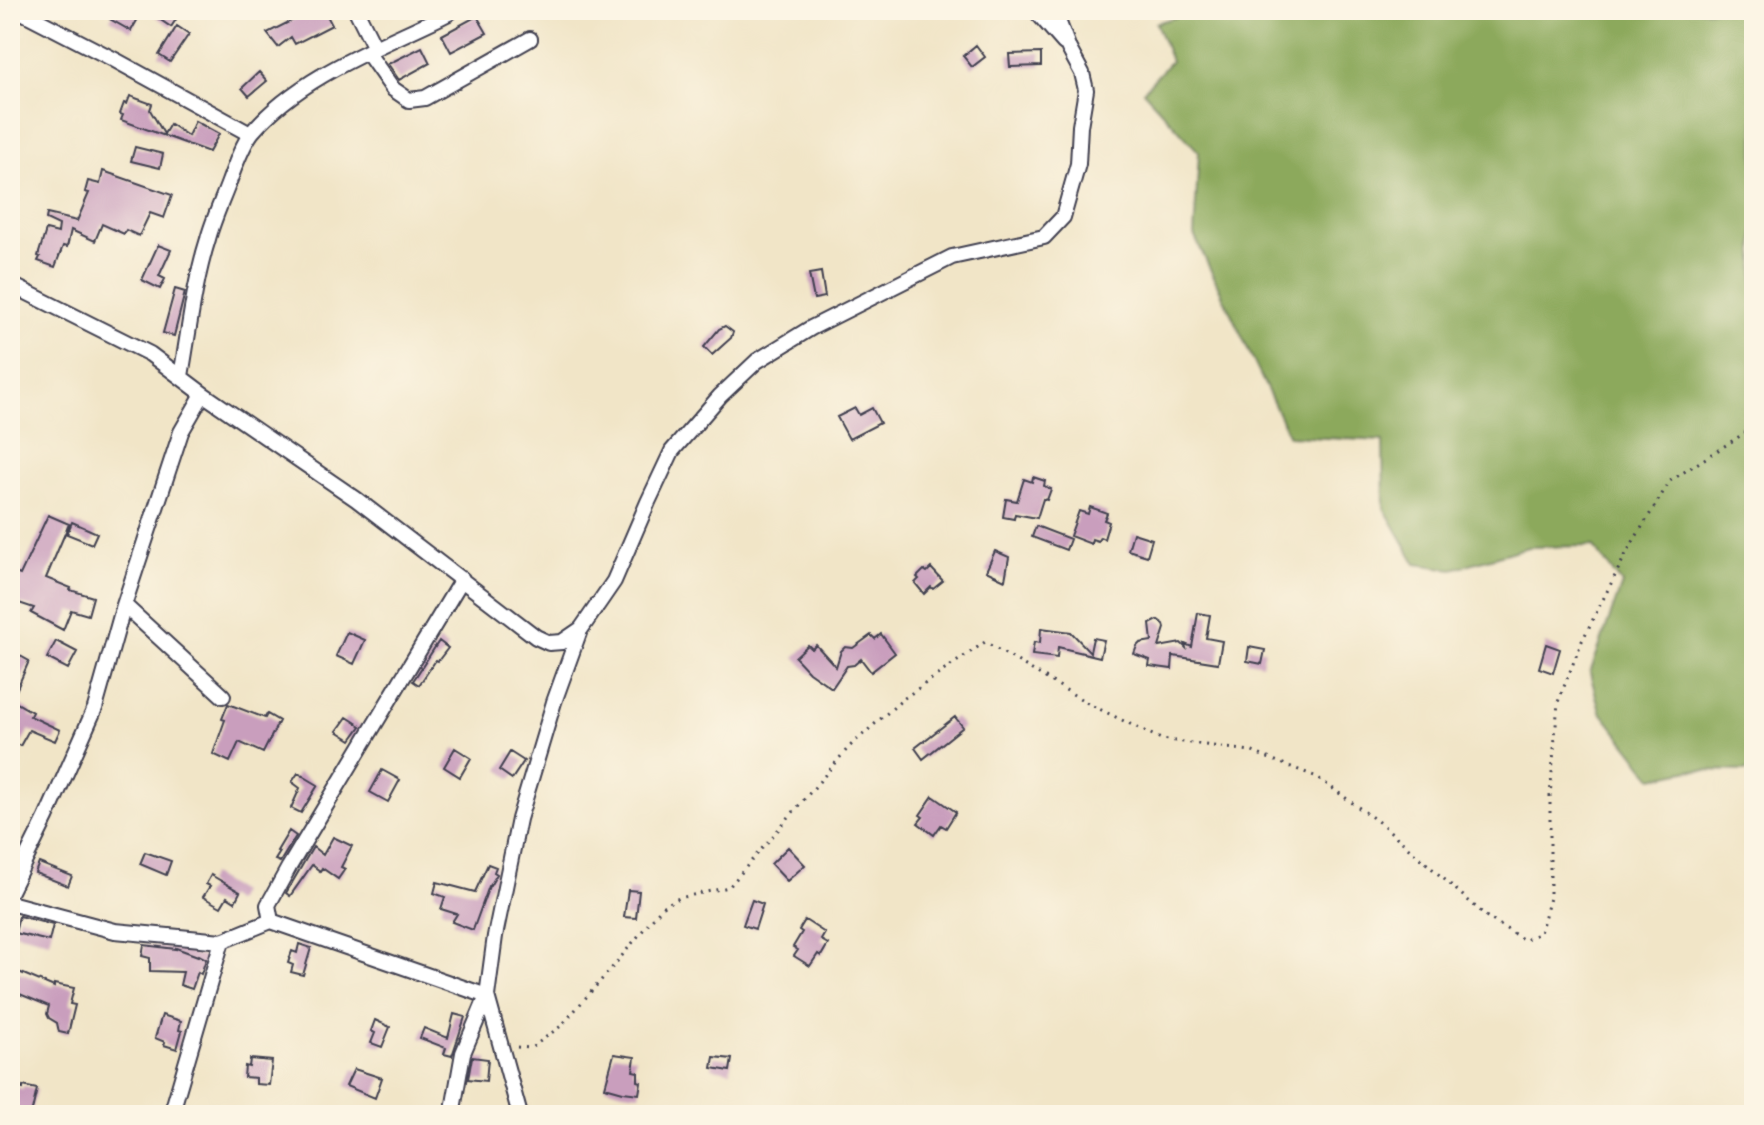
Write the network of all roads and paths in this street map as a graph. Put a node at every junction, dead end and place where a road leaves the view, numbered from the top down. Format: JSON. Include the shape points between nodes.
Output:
{"nodes":[{"id":1,"x":18,"y":10,"type":"edge"},
{"id":2,"x":356,"y":10,"type":"edge"},
{"id":3,"x":1035,"y":10,"type":"edge"},
{"id":4,"x":1054,"y":10,"type":"edge"},
{"id":5,"x":449,"y":13,"type":"dead end"},
{"id":6,"x":530,"y":39,"type":"dead end"},
{"id":7,"x":1069,"y":49,"type":"junction"},
{"id":8,"x":371,"y":50,"type":"junction"},
{"id":9,"x":250,"y":134,"type":"junction"},
{"id":10,"x":10,"y":284,"type":"edge"},
{"id":11,"x":181,"y":376,"type":"junction"},
{"id":12,"x":203,"y":394,"type":"junction"},
{"id":13,"x":1754,"y":427,"type":"edge"},
{"id":14,"x":462,"y":579,"type":"junction"},
{"id":15,"x":124,"y":605,"type":"junction"},
{"id":16,"x":581,"y":629,"type":"junction"},
{"id":17,"x":223,"y":696,"type":"dead end"},
{"id":18,"x":10,"y":891,"type":"edge"},
{"id":19,"x":10,"y":903,"type":"edge"},
{"id":20,"x":271,"y":921,"type":"junction"},
{"id":21,"x":222,"y":941,"type":"junction"},
{"id":22,"x":487,"y":996,"type":"junction"},
{"id":23,"x":501,"y":1047,"type":"junction"},
{"id":24,"x":171,"y":1115,"type":"edge"},
{"id":25,"x":452,"y":1115,"type":"edge"},
{"id":26,"x":520,"y":1115,"type":"edge"}],
"edges":[{"from":1,"to":9,"type":"street"},
{"from":2,"to":8,"type":"street"},
{"from":3,"to":7,"type":"street"},
{"from":4,"to":7,"type":"street"},
{"from":5,"to":8,"type":"street"},
{"from":6,"to":8,"type":"street","via":[[425,98],[409,100],[393,89]]},
{"from":7,"to":16,"type":"street","via":[[1086,90],[1078,164],[1063,217],[1044,237],[952,257],[757,361],[672,451],[614,581]]},
{"from":8,"to":9,"type":"street","via":[[315,81]]},
{"from":9,"to":11,"type":"street","via":[[208,239]]},
{"from":10,"to":11,"type":"street","via":[[150,354]]},
{"from":11,"to":12,"type":"street"},
{"from":12,"to":14,"type":"street"},
{"from":12,"to":15,"type":"street","via":[[181,432]]},
{"from":13,"to":23,"type":"path","via":[[1670,481],[1582,641],[1558,702],[1550,796],[1550,898],[1540,933],[1524,940],[1487,917],[1384,826],[1317,777],[1250,751],[1161,739],[1091,705],[985,642],[903,699],[849,747],[729,887],[663,906],[561,1026],[531,1048]]},
{"from":14,"to":16,"type":"street","via":[[549,643],[562,642]]},
{"from":14,"to":20,"type":"street","via":[[289,867],[268,905]]},
{"from":15,"to":17,"type":"street"},
{"from":15,"to":18,"type":"street","via":[[95,708]]},
{"from":16,"to":22,"type":"street","via":[[519,819]]},
{"from":19,"to":21,"type":"street","via":[[115,931]]},
{"from":20,"to":21,"type":"street"},
{"from":20,"to":22,"type":"street"},
{"from":21,"to":24,"type":"street"},
{"from":22,"to":23,"type":"street"},
{"from":22,"to":25,"type":"street","via":[[463,1053]]},
{"from":23,"to":26,"type":"street"}]}
